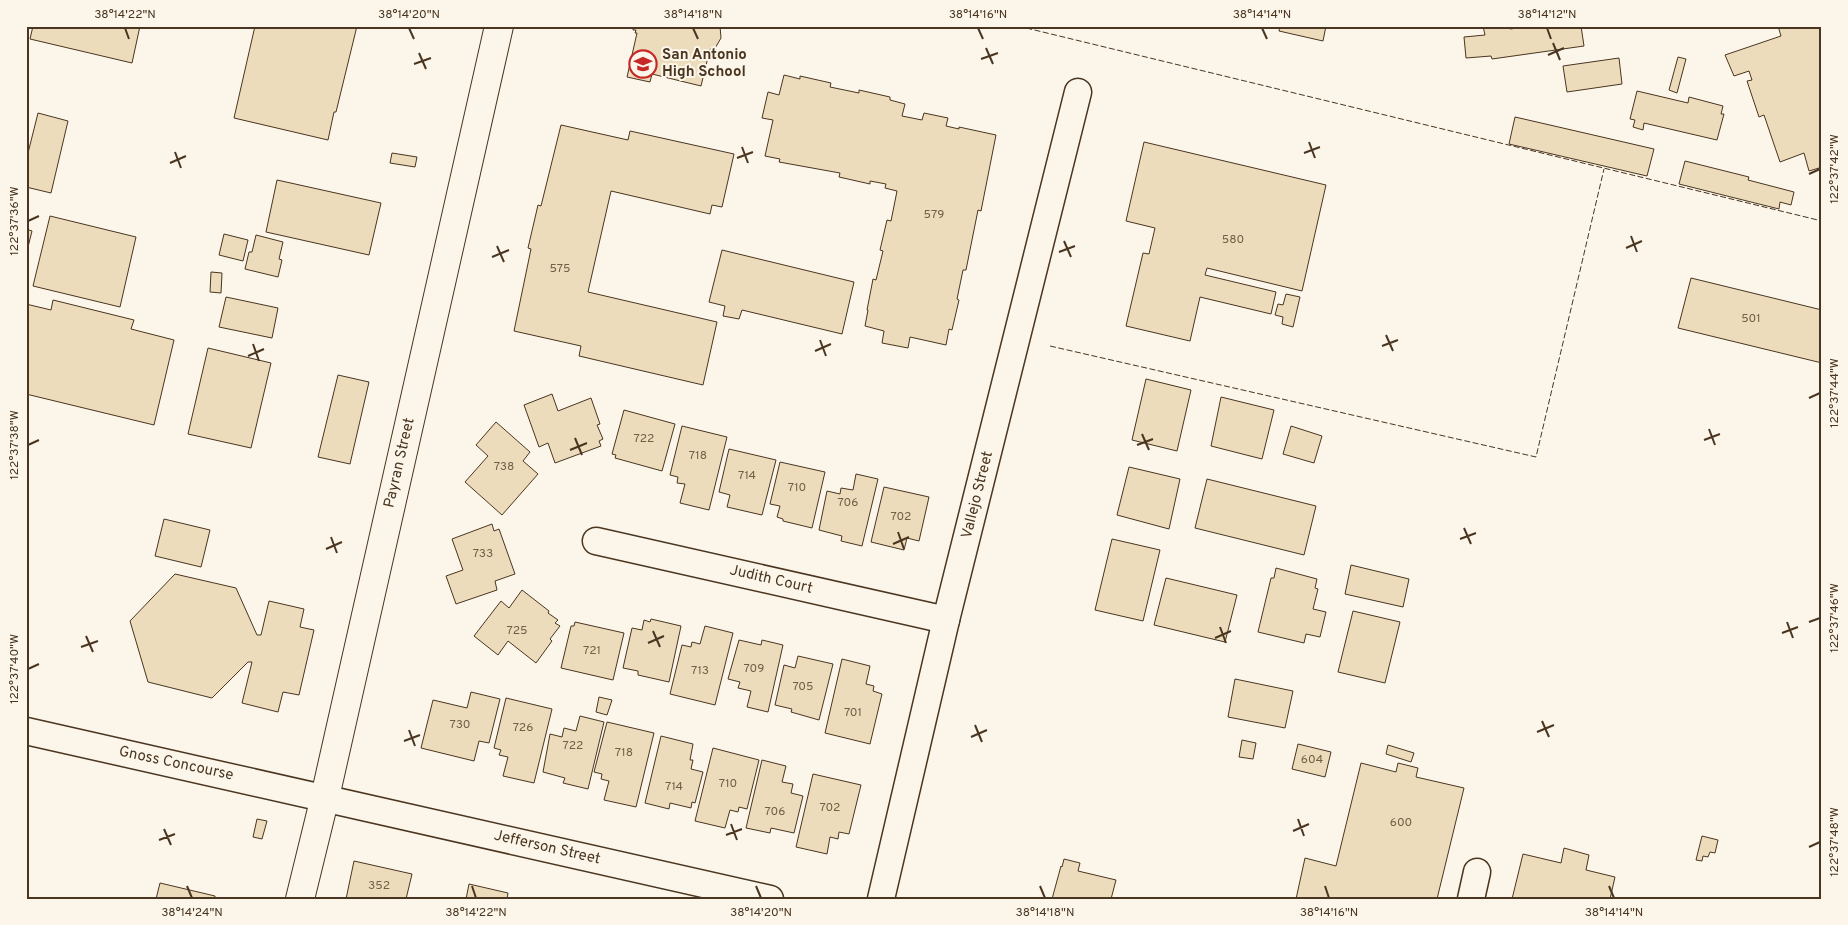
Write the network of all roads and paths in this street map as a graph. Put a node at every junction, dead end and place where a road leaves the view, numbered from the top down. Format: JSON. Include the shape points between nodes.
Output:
{"nodes":[{"id":1,"x":498,"y":26,"type":"edge"},
{"id":2,"x":1078,"y":92,"type":"dead end"},
{"id":3,"x":596,"y":540,"type":"dead end"},
{"id":4,"x":946,"y":620,"type":"junction"},
{"id":5,"x":26,"y":731,"type":"edge"},
{"id":6,"x":325,"y":797,"type":"junction"},
{"id":7,"x":1476,"y":872,"type":"dead end"},
{"id":8,"x":300,"y":899,"type":"edge"},
{"id":9,"x":770,"y":899,"type":"edge"},
{"id":10,"x":881,"y":899,"type":"edge"},
{"id":11,"x":1470,"y":899,"type":"edge"}],
"edges":[{"from":1,"to":6,"type":"main road","name":"Payran Street"},
{"from":2,"to":4,"type":"street","name":"Vallejo Street"},
{"from":3,"to":4,"type":"street","name":"Judith Court"},
{"from":4,"to":10,"type":"street","name":"Vallejo Street"},
{"from":5,"to":6,"type":"street","name":"Gnoss Concourse"},
{"from":6,"to":8,"type":"main road","name":"Payran Street"},
{"from":6,"to":9,"type":"street","name":"Jefferson Street"},
{"from":7,"to":11,"type":"street"}]}
